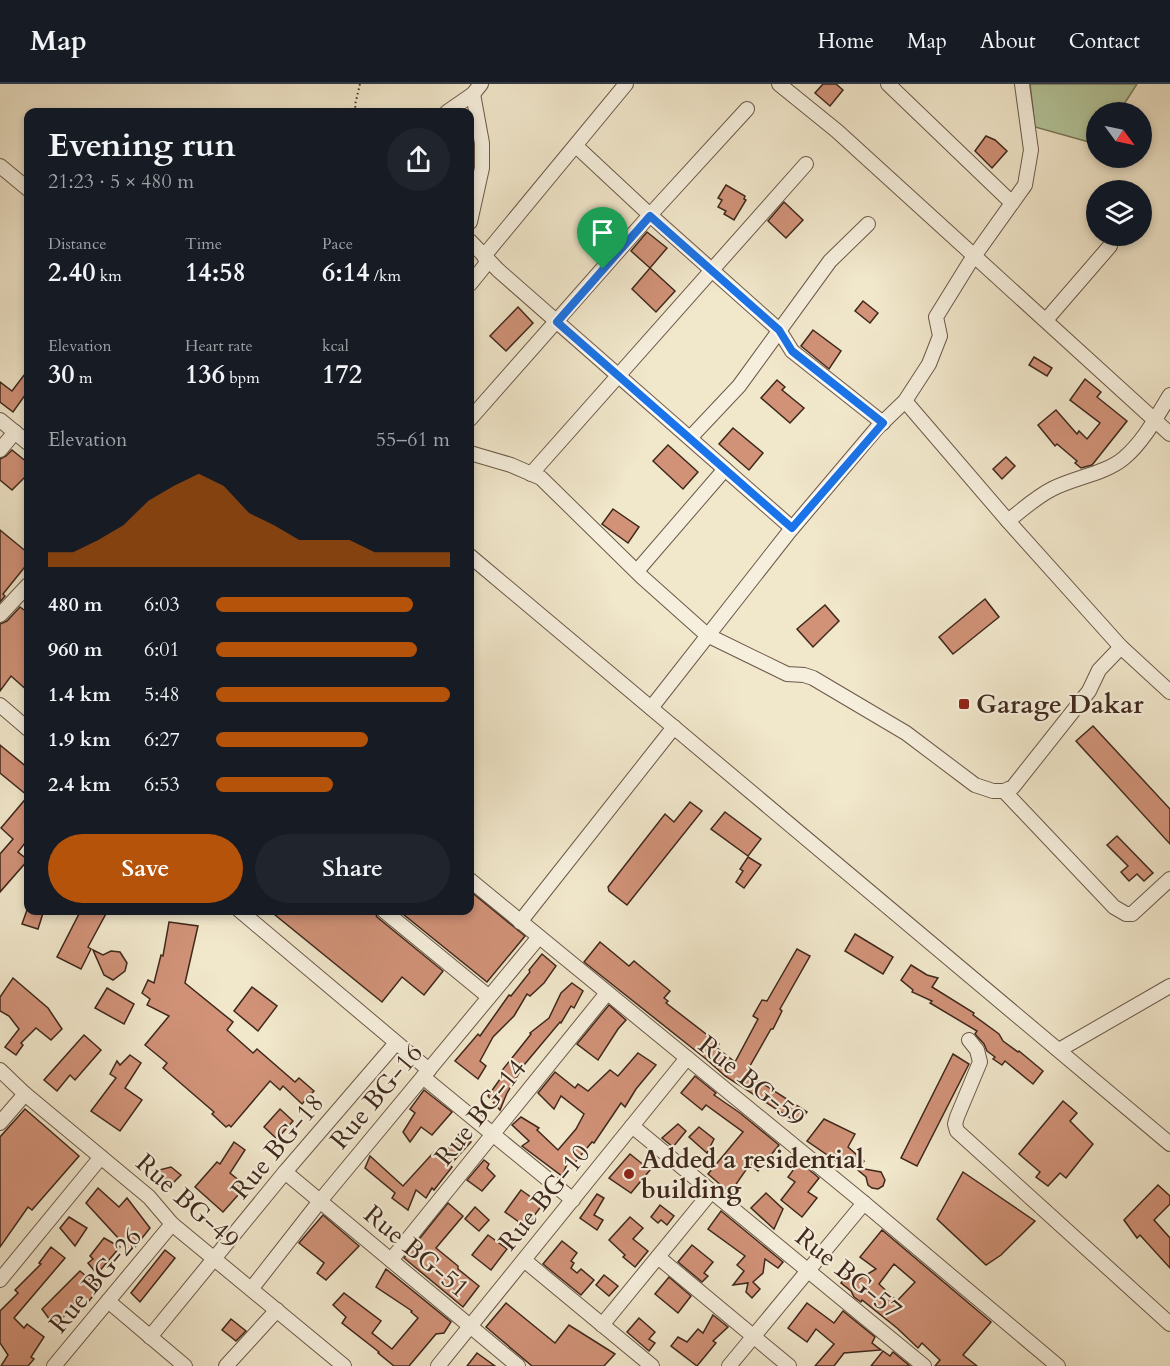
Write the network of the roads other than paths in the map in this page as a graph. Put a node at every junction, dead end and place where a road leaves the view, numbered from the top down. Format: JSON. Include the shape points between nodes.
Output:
{"nodes":[{"id":1,"x":626,"y":84,"type":"edge"},
{"id":2,"x":779,"y":84,"type":"edge"},
{"id":3,"x":888,"y":84,"type":"edge"},
{"id":4,"x":1022,"y":84,"type":"edge"},
{"id":5,"x":477,"y":89,"type":"edge"},
{"id":6,"x":452,"y":108,"type":"edge"},
{"id":7,"x":747,"y":109,"type":"dead end"},
{"id":8,"x":576,"y":146,"type":"junction"},
{"id":9,"x":806,"y":164,"type":"dead end"},
{"id":10,"x":0,"y":166,"type":"edge"},
{"id":11,"x":24,"y":186,"type":"edge"},
{"id":12,"x":1012,"y":203,"type":"junction"},
{"id":13,"x":474,"y":204,"type":"edge"},
{"id":14,"x":650,"y":216,"type":"junction"},
{"id":15,"x":868,"y":224,"type":"dead end"},
{"id":16,"x":474,"y":245,"type":"edge"},
{"id":17,"x":1110,"y":246,"type":"dead end"},
{"id":18,"x":975,"y":255,"type":"junction"},
{"id":19,"x":484,"y":256,"type":"junction"},
{"id":20,"x":711,"y":269,"type":"junction"},
{"id":21,"x":474,"y":279,"type":"edge"},
{"id":22,"x":1046,"y":320,"type":"junction"},
{"id":23,"x":557,"y":322,"type":"junction"},
{"id":24,"x":779,"y":330,"type":"junction"},
{"id":25,"x":619,"y":376,"type":"junction"},
{"id":26,"x":1170,"y":394,"type":"edge"},
{"id":27,"x":905,"y":401,"type":"junction"},
{"id":28,"x":474,"y":415,"type":"edge"},
{"id":29,"x":0,"y":420,"type":"edge"},
{"id":30,"x":1155,"y":421,"type":"junction"},
{"id":31,"x":883,"y":423,"type":"junction"},
{"id":32,"x":15,"y":432,"type":"junction"},
{"id":33,"x":1170,"y":434,"type":"edge"},
{"id":34,"x":690,"y":438,"type":"junction"},
{"id":35,"x":24,"y":440,"type":"edge"},
{"id":36,"x":0,"y":450,"type":"edge"},
{"id":37,"x":474,"y":454,"type":"edge"},
{"id":38,"x":725,"y":470,"type":"junction"},
{"id":39,"x":531,"y":474,"type":"junction"},
{"id":40,"x":1008,"y":521,"type":"junction"},
{"id":41,"x":792,"y":528,"type":"junction"},
{"id":42,"x":474,"y":559,"type":"edge"},
{"id":43,"x":637,"y":571,"type":"junction"},
{"id":44,"x":24,"y":589,"type":"edge"},
{"id":45,"x":0,"y":615,"type":"edge"},
{"id":46,"x":707,"y":635,"type":"junction"},
{"id":47,"x":1121,"y":647,"type":"junction"},
{"id":48,"x":1167,"y":683,"type":"edge"},
{"id":49,"x":0,"y":705,"type":"edge"},
{"id":50,"x":651,"y":708,"type":"junction"},
{"id":51,"x":24,"y":726,"type":"edge"},
{"id":52,"x":674,"y":727,"type":"junction"},
{"id":53,"x":1004,"y":791,"type":"junction"},
{"id":54,"x":1170,"y":879,"type":"edge"},
{"id":55,"x":474,"y":883,"type":"edge"},
{"id":56,"x":244,"y":915,"type":"edge"},
{"id":57,"x":389,"y":915,"type":"edge"},
{"id":58,"x":520,"y":922,"type":"junction"},
{"id":59,"x":539,"y":937,"type":"junction"},
{"id":60,"x":1170,"y":986,"type":"edge"},
{"id":61,"x":607,"y":993,"type":"junction"},
{"id":62,"x":489,"y":998,"type":"junction"},
{"id":63,"x":969,"y":1040,"type":"dead end"},
{"id":64,"x":396,"y":1043,"type":"junction"},
{"id":65,"x":1059,"y":1050,"type":"junction"},
{"id":66,"x":687,"y":1058,"type":"junction"},
{"id":67,"x":0,"y":1070,"type":"edge"},
{"id":68,"x":426,"y":1073,"type":"junction"},
{"id":69,"x":26,"y":1094,"type":"junction"},
{"id":70,"x":0,"y":1123,"type":"edge"},
{"id":71,"x":632,"y":1126,"type":"junction"},
{"id":72,"x":493,"y":1134,"type":"junction"},
{"id":73,"x":1170,"y":1144,"type":"edge"},
{"id":74,"x":101,"y":1157,"type":"junction"},
{"id":75,"x":285,"y":1172,"type":"junction"},
{"id":76,"x":711,"y":1192,"type":"junction"},
{"id":77,"x":573,"y":1200,"type":"junction"},
{"id":78,"x":320,"y":1201,"type":"junction"},
{"id":79,"x":864,"y":1203,"type":"junction"},
{"id":80,"x":172,"y":1224,"type":"junction"},
{"id":81,"x":658,"y":1257,"type":"junction"},
{"id":82,"x":215,"y":1258,"type":"junction"},
{"id":83,"x":391,"y":1260,"type":"junction"},
{"id":84,"x":524,"y":1260,"type":"junction"},
{"id":85,"x":808,"y":1271,"type":"junction"},
{"id":86,"x":0,"y":1280,"type":"edge"},
{"id":87,"x":252,"y":1288,"type":"junction"},
{"id":88,"x":108,"y":1301,"type":"junction"},
{"id":89,"x":277,"y":1310,"type":"junction"},
{"id":90,"x":1170,"y":1324,"type":"edge"},
{"id":91,"x":602,"y":1325,"type":"junction"},
{"id":92,"x":470,"y":1326,"type":"junction"},
{"id":93,"x":753,"y":1336,"type":"junction"},
{"id":94,"x":150,"y":1337,"type":"junction"},
{"id":95,"x":330,"y":1354,"type":"junction"},
{"id":96,"x":54,"y":1366,"type":"edge"},
{"id":97,"x":185,"y":1366,"type":"edge"},
{"id":98,"x":226,"y":1366,"type":"edge"},
{"id":99,"x":320,"y":1366,"type":"edge"},
{"id":100,"x":344,"y":1366,"type":"edge"},
{"id":101,"x":438,"y":1366,"type":"edge"},
{"id":102,"x":518,"y":1366,"type":"edge"},
{"id":103,"x":652,"y":1366,"type":"edge"},
{"id":104,"x":729,"y":1366,"type":"edge"},
{"id":105,"x":789,"y":1366,"type":"edge"},
{"id":106,"x":924,"y":1366,"type":"edge"},
{"id":107,"x":1058,"y":1366,"type":"edge"}],
"edges":[{"from":1,"to":8,"type":"street"},
{"from":2,"to":18,"type":"street"},
{"from":3,"to":12,"type":"street"},
{"from":4,"to":12,"type":"street","via":[[1030,150],[1025,185]]},
{"from":5,"to":6,"type":"street"},
{"from":5,"to":13,"type":"street","via":[[482,168]]},
{"from":7,"to":14,"type":"street"},
{"from":8,"to":14,"type":"street"},
{"from":8,"to":19,"type":"street"},
{"from":9,"to":20,"type":"street"},
{"from":10,"to":11,"type":"street"},
{"from":12,"to":18,"type":"street"},
{"from":14,"to":20,"type":"street"},
{"from":14,"to":23,"type":"street"},
{"from":15,"to":24,"type":"street","via":[[830,261]]},
{"from":16,"to":19,"type":"street"},
{"from":17,"to":22,"type":"street"},
{"from":18,"to":22,"type":"street"},
{"from":18,"to":27,"type":"street","via":[[936,316],[940,336],[929,364]]},
{"from":19,"to":21,"type":"street","via":[[487,263]]},
{"from":19,"to":23,"type":"street"},
{"from":20,"to":24,"type":"street"},
{"from":20,"to":25,"type":"street"},
{"from":22,"to":30,"type":"street"},
{"from":23,"to":25,"type":"street"},
{"from":23,"to":28,"type":"street"},
{"from":24,"to":31,"type":"street","via":[[792,351]]},
{"from":24,"to":34,"type":"street","via":[[739,386]]},
{"from":25,"to":34,"type":"street"},
{"from":25,"to":39,"type":"street"},
{"from":26,"to":30,"type":"street"},
{"from":27,"to":31,"type":"street"},
{"from":27,"to":40,"type":"street"},
{"from":29,"to":32,"type":"street"},
{"from":30,"to":33,"type":"street"},
{"from":30,"to":40,"type":"street","via":[[1123,459],[1053,488]]},
{"from":31,"to":41,"type":"street"},
{"from":32,"to":35,"type":"street"},
{"from":32,"to":36,"type":"street"},
{"from":34,"to":38,"type":"street"},
{"from":37,"to":39,"type":"street"},
{"from":38,"to":41,"type":"street"},
{"from":38,"to":43,"type":"street"},
{"from":39,"to":43,"type":"street","via":[[541,478]]},
{"from":40,"to":47,"type":"street"},
{"from":41,"to":46,"type":"street"},
{"from":42,"to":50,"type":"street"},
{"from":43,"to":46,"type":"street"},
{"from":44,"to":45,"type":"street"},
{"from":46,"to":50,"type":"street"},
{"from":46,"to":53,"type":"street","via":[[787,674],[813,678],[906,733],[975,785]]},
{"from":47,"to":48,"type":"street"},
{"from":47,"to":53,"type":"street","via":[[1099,670],[1089,692],[1013,787]]},
{"from":49,"to":51,"type":"street"},
{"from":50,"to":52,"type":"street"},
{"from":52,"to":58,"type":"street"},
{"from":52,"to":65,"type":"street"},
{"from":53,"to":54,"type":"street","via":[[1114,907],[1126,914],[1132,914]]},
{"from":55,"to":58,"type":"street","name":"Rue BG-59"},
{"from":56,"to":64,"type":"street"},
{"from":57,"to":62,"type":"street"},
{"from":58,"to":59,"type":"street","name":"Rue BG-59"},
{"from":59,"to":61,"type":"street","name":"Rue BG-59"},
{"from":59,"to":62,"type":"street","name":"Rue BG-16"},
{"from":60,"to":65,"type":"street"},
{"from":61,"to":66,"type":"street","name":"Rue BG-59"},
{"from":61,"to":72,"type":"street","name":"Rue BG-14"},
{"from":62,"to":68,"type":"street","name":"Rue BG-16"},
{"from":63,"to":90,"type":"street","via":[[980,1062],[957,1117],[957,1131]]},
{"from":64,"to":68,"type":"street"},
{"from":64,"to":75,"type":"street","name":"Rue BG-18"},
{"from":65,"to":73,"type":"street"},
{"from":66,"to":71,"type":"street","name":"Rue BG-10"},
{"from":66,"to":79,"type":"street","name":"Rue BG-59"},
{"from":67,"to":69,"type":"street","name":"Rue BG-49"},
{"from":68,"to":72,"type":"street"},
{"from":68,"to":78,"type":"street","name":"Rue BG-16"},
{"from":69,"to":70,"type":"street"},
{"from":69,"to":74,"type":"street","name":"Rue BG-49"},
{"from":71,"to":76,"type":"street","name":"Rue BG-57"},
{"from":71,"to":77,"type":"street","name":"Rue BG-10"},
{"from":72,"to":77,"type":"street"},
{"from":72,"to":83,"type":"street","name":"Rue BG-14"},
{"from":74,"to":80,"type":"street","name":"Rue BG-49","via":[[149,1197]]},
{"from":74,"to":86,"type":"street"},
{"from":75,"to":78,"type":"street","name":"Rue BG-51"},
{"from":75,"to":82,"type":"street","name":"Rue BG-18"},
{"from":76,"to":81,"type":"street"},
{"from":76,"to":85,"type":"street","name":"Rue BG-57"},
{"from":77,"to":84,"type":"street","name":"Rue BG-10"},
{"from":78,"to":83,"type":"street","name":"Rue BG-51"},
{"from":78,"to":87,"type":"street","name":"Rue BG-16"},
{"from":79,"to":85,"type":"street"},
{"from":79,"to":107,"type":"street","name":"Rue BG-59"},
{"from":80,"to":82,"type":"street","name":"Rue BG-49"},
{"from":80,"to":88,"type":"street","name":"Rue BG-26"},
{"from":81,"to":91,"type":"street"},
{"from":81,"to":93,"type":"street"},
{"from":82,"to":87,"type":"street","name":"Rue BG-49"},
{"from":82,"to":94,"type":"street","name":"Rue BG-18"},
{"from":83,"to":92,"type":"street","name":"Rue BG-51"},
{"from":84,"to":91,"type":"street"},
{"from":84,"to":92,"type":"street","name":"Rue BG-10"},
{"from":85,"to":93,"type":"street"},
{"from":85,"to":106,"type":"street","name":"Rue BG-57"},
{"from":87,"to":89,"type":"street","name":"Rue BG-49"},
{"from":88,"to":94,"type":"street"},
{"from":88,"to":96,"type":"street","name":"Rue BG-26"},
{"from":89,"to":95,"type":"street","name":"Rue BG-49"},
{"from":89,"to":98,"type":"street"},
{"from":91,"to":103,"type":"street"},
{"from":92,"to":101,"type":"street","name":"Rue BG-10"},
{"from":92,"to":102,"type":"street","name":"Rue BG-51"},
{"from":93,"to":104,"type":"street"},
{"from":93,"to":105,"type":"street"},
{"from":94,"to":97,"type":"street"},
{"from":95,"to":99,"type":"street"},
{"from":95,"to":100,"type":"street","name":"Rue BG-49"}]}
